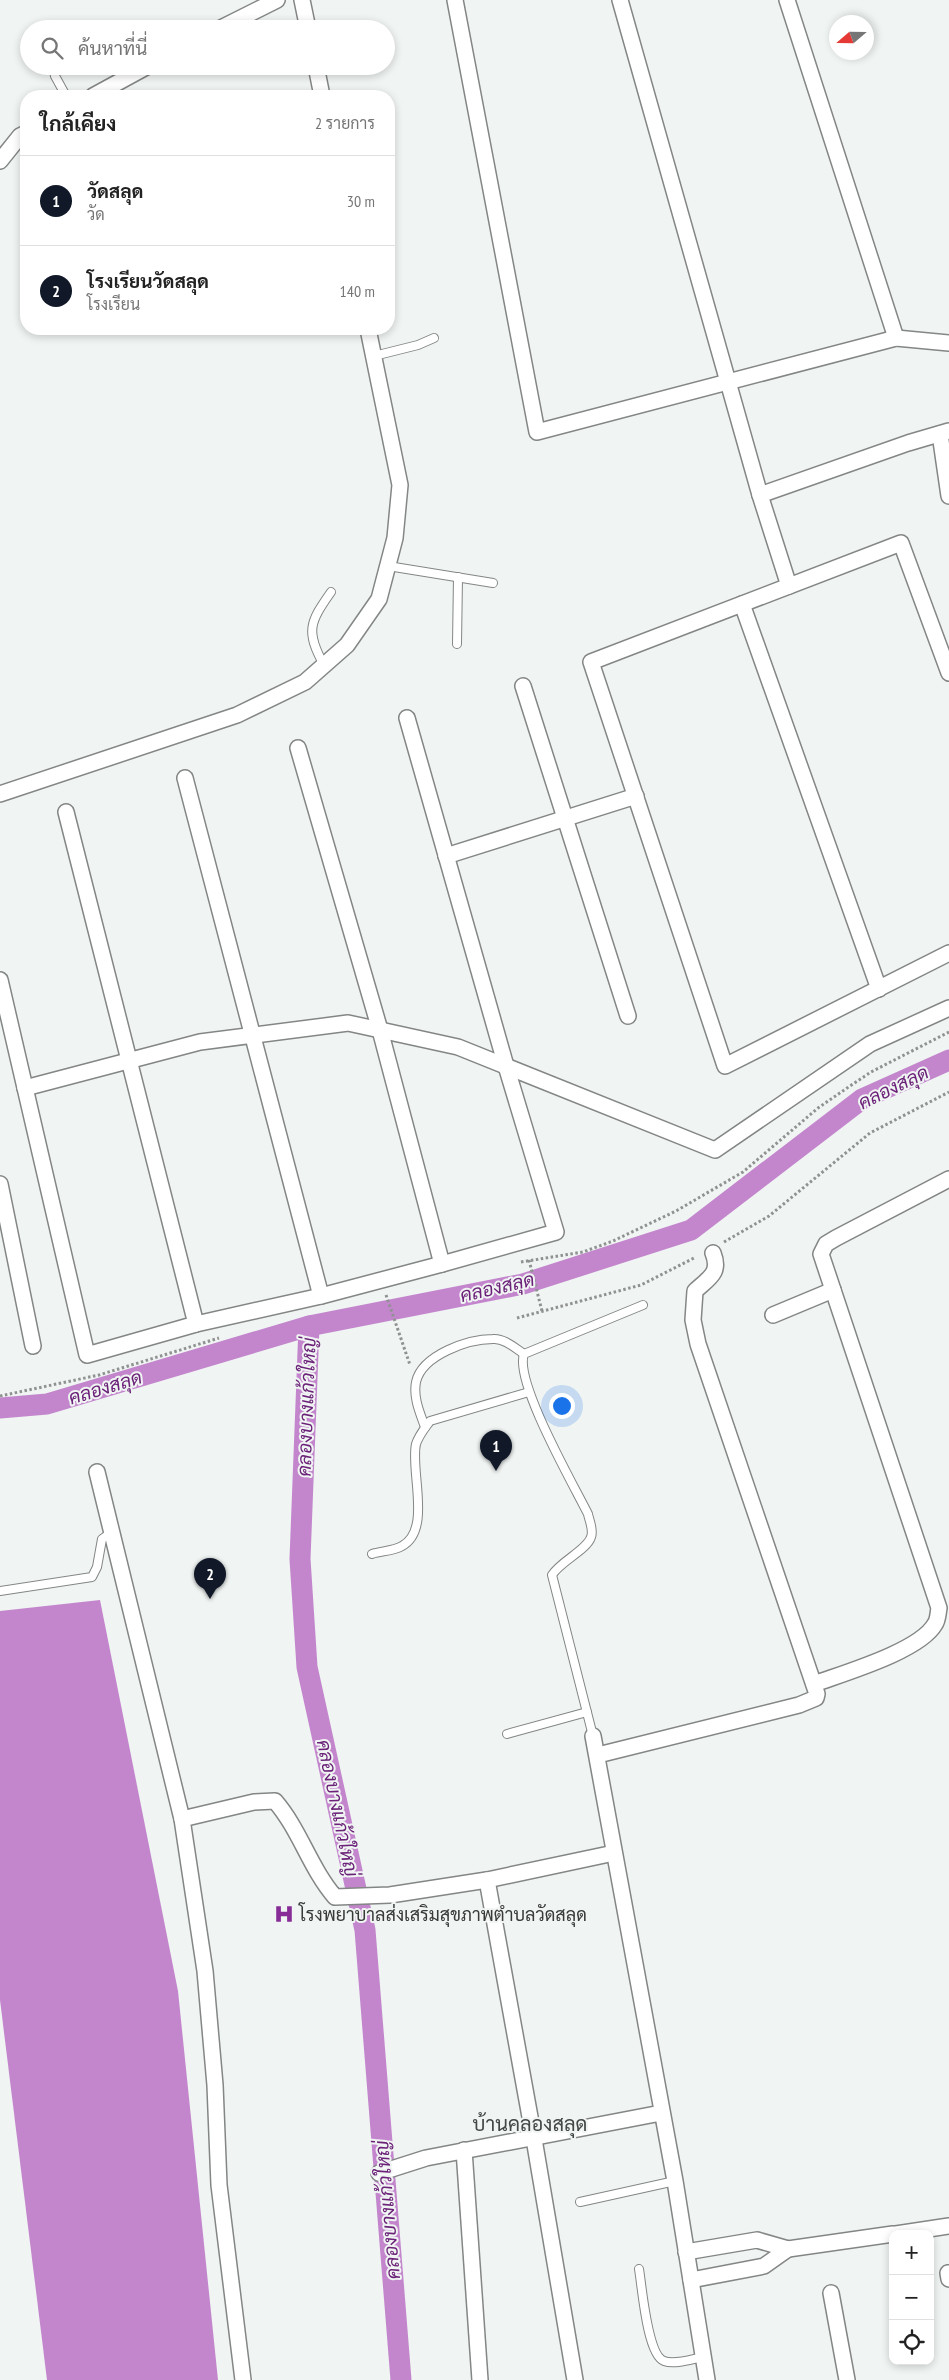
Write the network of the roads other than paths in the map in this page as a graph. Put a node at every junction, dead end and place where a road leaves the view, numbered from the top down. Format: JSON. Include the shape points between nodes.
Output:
{"nodes":[{"id":1,"x":277,"y":0,"type":"edge"},
{"id":2,"x":302,"y":0,"type":"edge"},
{"id":3,"x":455,"y":0,"type":"edge"},
{"id":4,"x":620,"y":0,"type":"edge"},
{"id":5,"x":786,"y":0,"type":"edge"},
{"id":6,"x":244,"y":20,"type":"edge"},
{"id":7,"x":306,"y":20,"type":"edge"},
{"id":8,"x":55,"y":75,"type":"edge"},
{"id":9,"x":132,"y":75,"type":"edge"},
{"id":10,"x":318,"y":75,"type":"edge"},
{"id":11,"x":63,"y":90,"type":"edge"},
{"id":12,"x":104,"y":90,"type":"edge"},
{"id":13,"x":321,"y":90,"type":"edge"},
{"id":14,"x":20,"y":136,"type":"edge"},
{"id":15,"x":0,"y":161,"type":"edge"},
{"id":16,"x":369,"y":335,"type":"edge"},
{"id":17,"x":434,"y":338,"type":"dead end"},
{"id":18,"x":896,"y":338,"type":"junction"},
{"id":19,"x":949,"y":343,"type":"edge"},
{"id":20,"x":374,"y":356,"type":"junction"},
{"id":21,"x":728,"y":381,"type":"junction"},
{"id":22,"x":944,"y":432,"type":"edge"},
{"id":23,"x":760,"y":495,"type":"junction"},
{"id":24,"x":949,"y":496,"type":"edge"},
{"id":25,"x":388,"y":566,"type":"junction"},
{"id":26,"x":458,"y":577,"type":"junction"},
{"id":27,"x":493,"y":583,"type":"dead end"},
{"id":28,"x":789,"y":586,"type":"junction"},
{"id":29,"x":332,"y":592,"type":"dead end"},
{"id":30,"x":742,"y":604,"type":"junction"},
{"id":31,"x":458,"y":644,"type":"dead end"},
{"id":32,"x":324,"y":666,"type":"junction"},
{"id":33,"x":949,"y":674,"type":"edge"},
{"id":34,"x":523,"y":686,"type":"dead end"},
{"id":35,"x":407,"y":718,"type":"dead end"},
{"id":36,"x":298,"y":748,"type":"dead end"},
{"id":37,"x":185,"y":778,"type":"dead end"},
{"id":38,"x":0,"y":794,"type":"edge"},
{"id":39,"x":636,"y":796,"type":"junction"},
{"id":40,"x":66,"y":812,"type":"dead end"},
{"id":41,"x":566,"y":818,"type":"junction"},
{"id":42,"x":446,"y":856,"type":"junction"},
{"id":43,"x":949,"y":953,"type":"edge"},
{"id":44,"x":0,"y":980,"type":"edge"},
{"id":45,"x":879,"y":989,"type":"junction"},
{"id":46,"x":949,"y":1008,"type":"edge"},
{"id":47,"x":628,"y":1016,"type":"dead end"},
{"id":48,"x":380,"y":1030,"type":"junction"},
{"id":49,"x":253,"y":1036,"type":"junction"},
{"id":50,"x":129,"y":1061,"type":"junction"},
{"id":51,"x":506,"y":1066,"type":"junction"},
{"id":52,"x":25,"y":1088,"type":"junction"},
{"id":53,"x":949,"y":1179,"type":"edge"},
{"id":54,"x":0,"y":1184,"type":"edge"},
{"id":55,"x":713,"y":1250,"type":"road end"},
{"id":56,"x":442,"y":1264,"type":"junction"},
{"id":57,"x":833,"y":1290,"type":"junction"},
{"id":58,"x":321,"y":1296,"type":"junction"},
{"id":59,"x":643,"y":1304,"type":"dead end"},
{"id":60,"x":773,"y":1315,"type":"dead end"},
{"id":61,"x":196,"y":1324,"type":"junction"},
{"id":62,"x":33,"y":1346,"type":"dead end"},
{"id":63,"x":524,"y":1354,"type":"junction"},
{"id":64,"x":529,"y":1392,"type":"junction"},
{"id":65,"x":425,"y":1427,"type":"junction"},
{"id":66,"x":97,"y":1472,"type":"dead end"},
{"id":67,"x":112,"y":1532,"type":"junction"},
{"id":68,"x":372,"y":1554,"type":"dead end"},
{"id":69,"x":0,"y":1592,"type":"edge"},
{"id":70,"x":814,"y":1684,"type":"junction"},
{"id":71,"x":588,"y":1712,"type":"junction"},
{"id":72,"x":506,"y":1734,"type":"dead end"},
{"id":73,"x":593,"y":1736,"type":"joint"},
{"id":74,"x":598,"y":1755,"type":"junction"},
{"id":75,"x":182,"y":1819,"type":"junction"},
{"id":76,"x":614,"y":1853,"type":"junction"},
{"id":77,"x":487,"y":1880,"type":"junction"},
{"id":78,"x":661,"y":2113,"type":"junction"},
{"id":79,"x":534,"y":2138,"type":"junction"},
{"id":80,"x":464,"y":2150,"type":"junction"},
{"id":81,"x":380,"y":2173,"type":"dead end"},
{"id":82,"x":675,"y":2181,"type":"junction"},
{"id":83,"x":580,"y":2202,"type":"dead end"},
{"id":84,"x":949,"y":2226,"type":"edge"},
{"id":85,"x":922,"y":2230,"type":"edge"},
{"id":86,"x":889,"y":2235,"type":"edge"},
{"id":87,"x":788,"y":2249,"type":"junction"},
{"id":88,"x":686,"y":2252,"type":"junction"},
{"id":89,"x":639,"y":2269,"type":"dead end"},
{"id":90,"x":691,"y":2280,"type":"junction"},
{"id":91,"x":831,"y":2292,"type":"dead end"},
{"id":92,"x":703,"y":2357,"type":"junction"},
{"id":93,"x":243,"y":2380,"type":"edge"},
{"id":94,"x":480,"y":2380,"type":"edge"},
{"id":95,"x":575,"y":2380,"type":"edge"},
{"id":96,"x":707,"y":2380,"type":"edge"},
{"id":97,"x":847,"y":2380,"type":"edge"}],
"edges":[{"from":1,"to":6,"type":"street"},
{"from":2,"to":7,"type":"street"},
{"from":3,"to":21,"type":"street","via":[[537,432]]},
{"from":4,"to":21,"type":"street"},
{"from":5,"to":18,"type":"street"},
{"from":8,"to":11,"type":"lane"},
{"from":9,"to":12,"type":"street"},
{"from":10,"to":13,"type":"street"},
{"from":14,"to":15,"type":"street"},
{"from":16,"to":20,"type":"street"},
{"from":17,"to":20,"type":"lane"},
{"from":18,"to":19,"type":"street"},
{"from":18,"to":21,"type":"street"},
{"from":20,"to":25,"type":"street","via":[[400,485],[395,538]]},
{"from":21,"to":23,"type":"street"},
{"from":22,"to":23,"type":"street"},
{"from":22,"to":24,"type":"street"},
{"from":23,"to":28,"type":"street"},
{"from":25,"to":26,"type":"lane"},
{"from":25,"to":32,"type":"street","via":[[379,599],[347,645]]},
{"from":26,"to":27,"type":"lane"},
{"from":26,"to":31,"type":"lane"},
{"from":28,"to":30,"type":"street"},
{"from":28,"to":33,"type":"street","via":[[901,543]]},
{"from":29,"to":32,"type":"lane","via":[[317,612],[311,629],[314,648]]},
{"from":30,"to":39,"type":"street","via":[[591,662]]},
{"from":30,"to":45,"type":"street"},
{"from":32,"to":38,"type":"street","via":[[306,682],[237,715]]},
{"from":34,"to":41,"type":"street"},
{"from":35,"to":42,"type":"street"},
{"from":36,"to":48,"type":"street"},
{"from":37,"to":49,"type":"street"},
{"from":39,"to":41,"type":"street"},
{"from":39,"to":45,"type":"street","via":[[725,1066]]},
{"from":40,"to":50,"type":"street"},
{"from":41,"to":42,"type":"street"},
{"from":41,"to":47,"type":"street"},
{"from":42,"to":51,"type":"street"},
{"from":43,"to":45,"type":"street"},
{"from":44,"to":52,"type":"street"},
{"from":46,"to":51,"type":"street","via":[[870,1044],[715,1150]]},
{"from":48,"to":49,"type":"street","via":[[348,1023]]},
{"from":48,"to":51,"type":"street","via":[[458,1047]]},
{"from":48,"to":56,"type":"street"},
{"from":49,"to":50,"type":"street","via":[[200,1042]]},
{"from":49,"to":58,"type":"street"},
{"from":50,"to":52,"type":"street"},
{"from":50,"to":61,"type":"street"},
{"from":51,"to":56,"type":"street","via":[[556,1232]]},
{"from":52,"to":61,"type":"street","via":[[87,1355]]},
{"from":53,"to":57,"type":"street","via":[[826,1244],[821,1254]]},
{"from":54,"to":62,"type":"street"},
{"from":55,"to":70,"type":"street","via":[[716,1271],[695,1291],[693,1320],[698,1344]]},
{"from":56,"to":58,"type":"street"},
{"from":57,"to":60,"type":"street"},
{"from":57,"to":70,"type":"street","via":[[939,1608],[936,1623],[922,1638],[888,1656]]},
{"from":58,"to":61,"type":"street"},
{"from":59,"to":63,"type":"lane"},
{"from":63,"to":64,"type":"lane","via":[[522,1360]]},
{"from":63,"to":65,"type":"lane","via":[[493,1339],[439,1354],[418,1377],[416,1384],[416,1401]]},
{"from":64,"to":65,"type":"lane","via":[[442,1416]]},
{"from":64,"to":71,"type":"lane","via":[[592,1528],[587,1544],[557,1567],[552,1575]]},
{"from":65,"to":68,"type":"lane","via":[[416,1445],[418,1510],[415,1534],[402,1546]]},
{"from":66,"to":67,"type":"street"},
{"from":67,"to":69,"type":"lane","via":[[102,1539],[92,1577]]},
{"from":67,"to":75,"type":"street"},
{"from":70,"to":74,"type":"street","via":[[816,1698],[799,1705]]},
{"from":71,"to":72,"type":"lane"},
{"from":71,"to":73,"type":"lane"},
{"from":73,"to":74,"type":"street"},
{"from":74,"to":76,"type":"street"},
{"from":75,"to":77,"type":"street","via":[[254,1802],[275,1801],[291,1822],[323,1883],[335,1897],[390,1895]]},
{"from":75,"to":93,"type":"street","via":[[205,1970],[215,2085],[219,2185]]},
{"from":76,"to":77,"type":"street"},
{"from":76,"to":78,"type":"street"},
{"from":77,"to":79,"type":"street"},
{"from":78,"to":79,"type":"street"},
{"from":78,"to":82,"type":"street"},
{"from":79,"to":80,"type":"street"},
{"from":79,"to":95,"type":"street"},
{"from":80,"to":81,"type":"street"},
{"from":80,"to":94,"type":"street"},
{"from":82,"to":83,"type":"lane"},
{"from":82,"to":88,"type":"street"},
{"from":84,"to":85,"type":"street"},
{"from":86,"to":87,"type":"street"},
{"from":87,"to":88,"type":"street","via":[[757,2240]]},
{"from":87,"to":90,"type":"street","via":[[764,2266]]},
{"from":88,"to":90,"type":"street"},
{"from":89,"to":92,"type":"lane","via":[[656,2355],[670,2363]]},
{"from":90,"to":92,"type":"street"},
{"from":91,"to":97,"type":"street"},
{"from":92,"to":96,"type":"street"}]}
